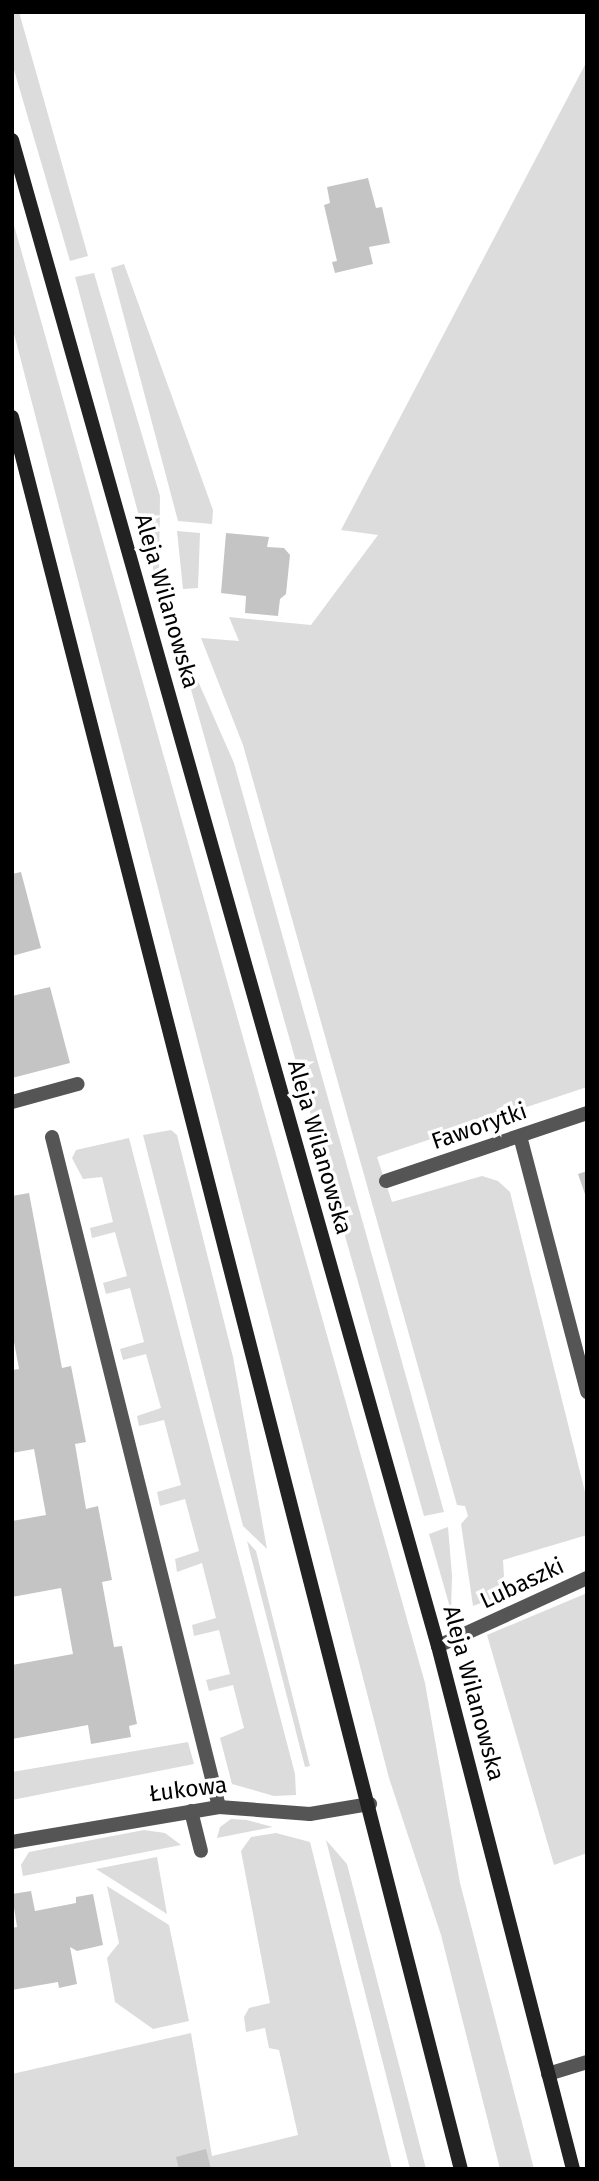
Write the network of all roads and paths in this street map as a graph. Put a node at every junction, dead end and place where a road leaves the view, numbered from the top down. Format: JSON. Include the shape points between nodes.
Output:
{"nodes":[{"id":1,"x":12,"y":140,"type":"edge"},
{"id":2,"x":12,"y":417,"type":"edge"},
{"id":3,"x":78,"y":1084,"type":"dead end"},
{"id":4,"x":12,"y":1102,"type":"edge"},
{"id":5,"x":587,"y":1113,"type":"edge"},
{"id":6,"x":520,"y":1136,"type":"junction"},
{"id":7,"x":52,"y":1137,"type":"dead end"},
{"id":8,"x":386,"y":1181,"type":"dead end"},
{"id":9,"x":587,"y":1392,"type":"edge"},
{"id":10,"x":587,"y":1578,"type":"edge"},
{"id":11,"x":438,"y":1646,"type":"junction"},
{"id":12,"x":370,"y":1804,"type":"junction"},
{"id":13,"x":219,"y":1807,"type":"junction"},
{"id":14,"x":191,"y":1811,"type":"junction"},
{"id":15,"x":12,"y":1842,"type":"edge"},
{"id":16,"x":201,"y":1851,"type":"dead end"},
{"id":17,"x":587,"y":2062,"type":"edge"},
{"id":18,"x":548,"y":2074,"type":"junction"},
{"id":19,"x":461,"y":2169,"type":"edge"},
{"id":20,"x":573,"y":2169,"type":"edge"}],
"edges":[{"from":1,"to":11,"type":"main road","name":"Aleja Wilanowska"},
{"from":2,"to":12,"type":"main road"},
{"from":3,"to":4,"type":"street"},
{"from":5,"to":6,"type":"street","name":"Faworytki"},
{"from":6,"to":8,"type":"street","name":"Faworytki"},
{"from":6,"to":9,"type":"street"},
{"from":7,"to":13,"type":"street"},
{"from":10,"to":11,"type":"street","name":"Lubaszki"},
{"from":11,"to":18,"type":"main road","name":"Aleja Wilanowska"},
{"from":12,"to":13,"type":"street","name":"Łukowa","via":[[310,1814]]},
{"from":12,"to":19,"type":"main road"},
{"from":13,"to":14,"type":"street","name":"Łukowa"},
{"from":14,"to":15,"type":"street","name":"Łukowa"},
{"from":14,"to":16,"type":"street"},
{"from":17,"to":18,"type":"street"},
{"from":18,"to":20,"type":"main road","name":"Aleja Wilanowska"}]}
